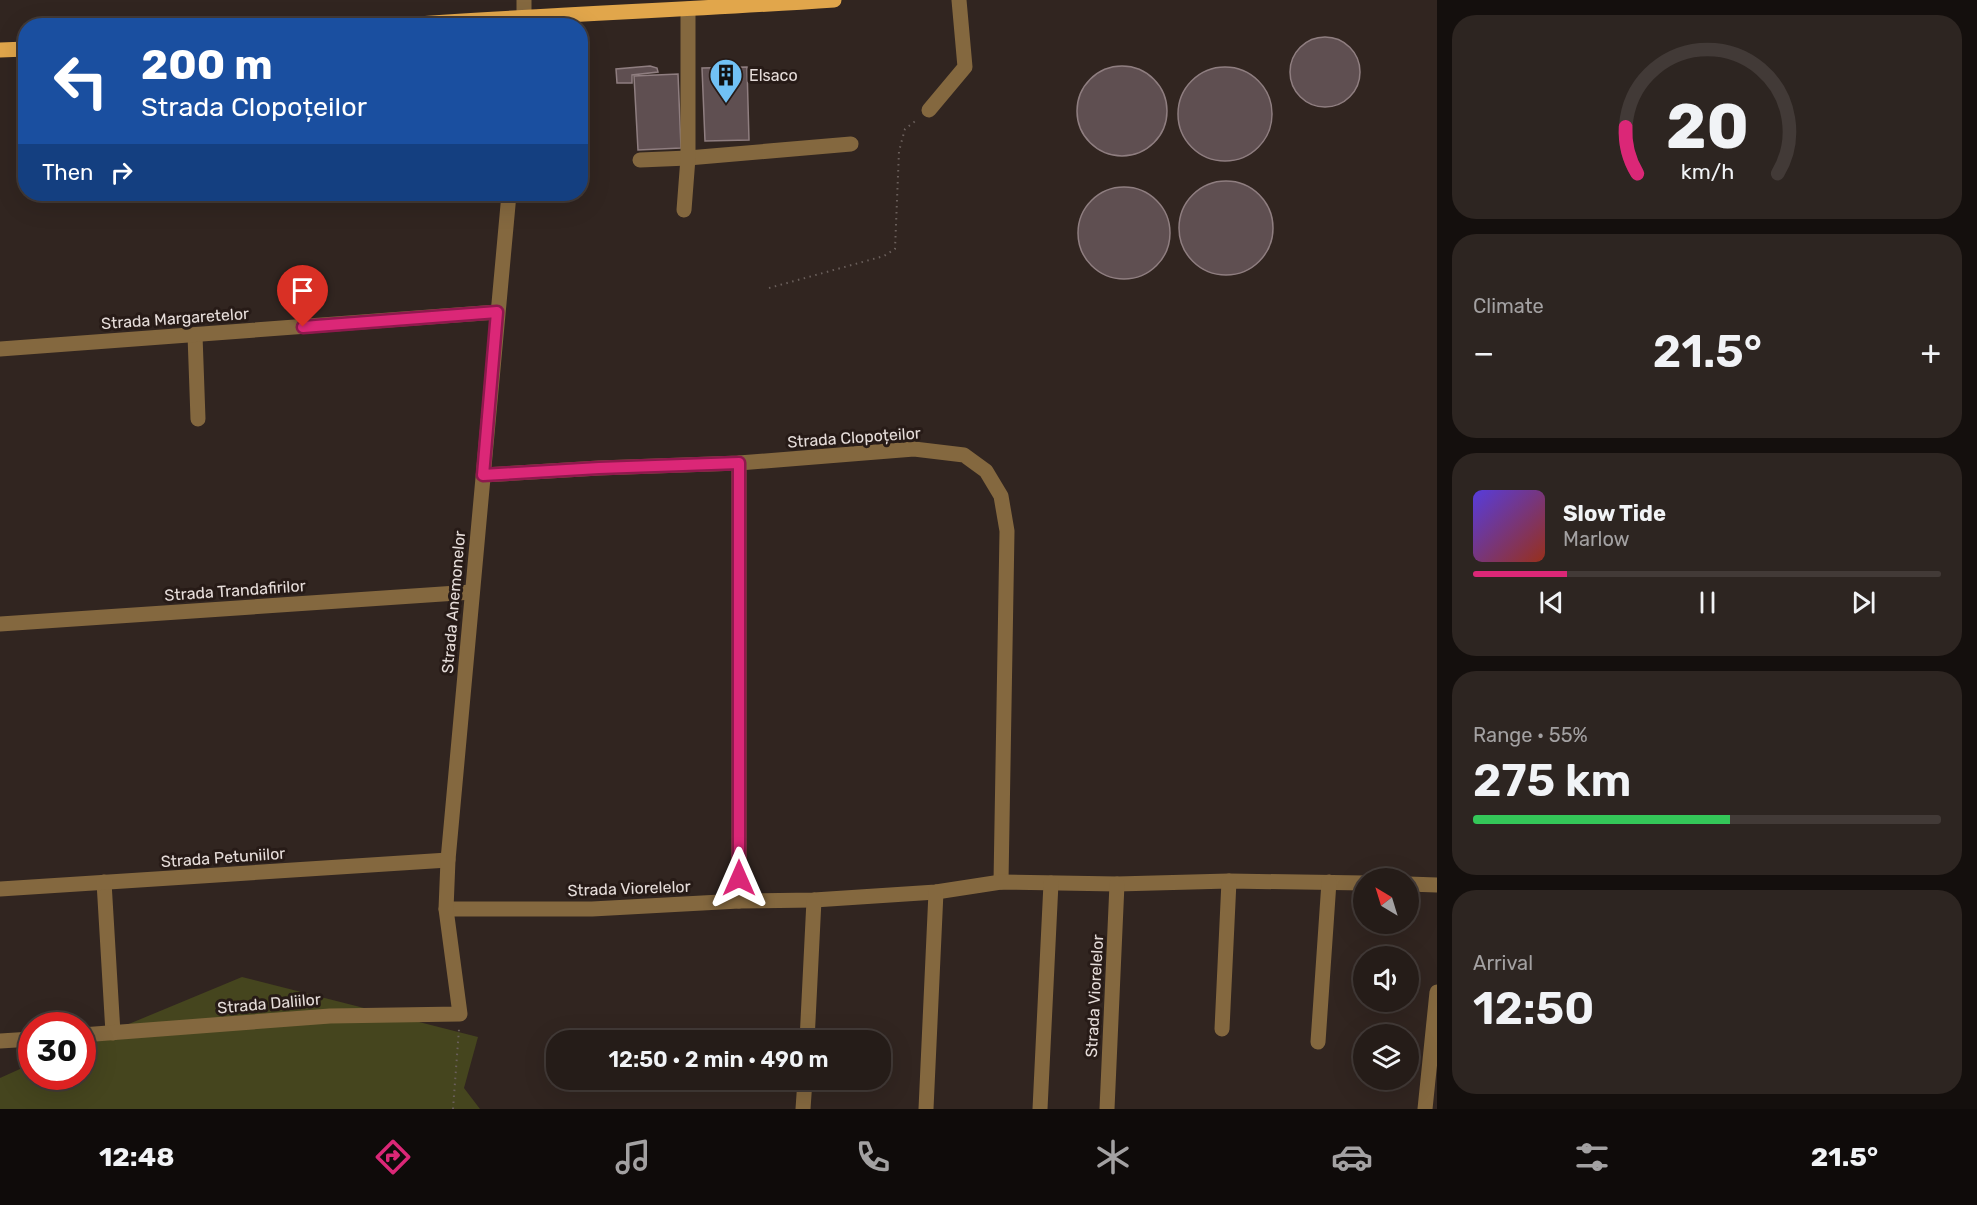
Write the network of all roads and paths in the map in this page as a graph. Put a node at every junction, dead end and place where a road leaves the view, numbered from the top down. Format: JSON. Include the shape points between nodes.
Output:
{"nodes":[{"id":1,"x":524,"y":0,"type":"edge"},
{"id":2,"x":834,"y":0,"type":"edge"},
{"id":3,"x":959,"y":0,"type":"edge"},
{"id":4,"x":688,"y":9,"type":"junction"},
{"id":5,"x":525,"y":18,"type":"edge"},
{"id":6,"x":566,"y":18,"type":"edge"},
{"id":7,"x":18,"y":49,"type":"edge"},
{"id":8,"x":0,"y":50,"type":"edge"},
{"id":9,"x":929,"y":110,"type":"joint"},
{"id":10,"x":851,"y":144,"type":"dead end"},
{"id":11,"x":688,"y":158,"type":"junction"},
{"id":12,"x":640,"y":160,"type":"dead end"},
{"id":13,"x":508,"y":201,"type":"edge"},
{"id":14,"x":684,"y":210,"type":"dead end"},
{"id":15,"x":769,"y":288,"type":"dead end"},
{"id":16,"x":497,"y":312,"type":"junction"},
{"id":17,"x":195,"y":335,"type":"junction"},
{"id":18,"x":0,"y":349,"type":"edge"},
{"id":19,"x":198,"y":419,"type":"dead end"},
{"id":20,"x":739,"y":463,"type":"junction"},
{"id":21,"x":483,"y":475,"type":"junction"},
{"id":22,"x":472,"y":592,"type":"junction"},
{"id":23,"x":0,"y":624,"type":"edge"},
{"id":24,"x":448,"y":861,"type":"junction"},
{"id":25,"x":1229,"y":881,"type":"junction"},
{"id":26,"x":104,"y":882,"type":"junction"},
{"id":27,"x":1001,"y":882,"type":"junction"},
{"id":28,"x":1329,"y":882,"type":"junction"},
{"id":29,"x":1051,"y":883,"type":"junction"},
{"id":30,"x":1353,"y":883,"type":"edge"},
{"id":31,"x":1117,"y":884,"type":"junction"},
{"id":32,"x":1419,"y":884,"type":"edge"},
{"id":33,"x":1437,"y":885,"type":"edge"},
{"id":34,"x":0,"y":890,"type":"edge"},
{"id":35,"x":936,"y":892,"type":"junction"},
{"id":36,"x":814,"y":900,"type":"junction"},
{"id":37,"x":739,"y":901,"type":"junction"},
{"id":38,"x":446,"y":909,"type":"junction"},
{"id":39,"x":1437,"y":992,"type":"edge"},
{"id":40,"x":460,"y":1014,"type":"junction"},
{"id":41,"x":1222,"y":1029,"type":"dead end"},
{"id":42,"x":808,"y":1030,"type":"edge"},
{"id":43,"x":113,"y":1033,"type":"junction"},
{"id":44,"x":96,"y":1034,"type":"edge"},
{"id":45,"x":18,"y":1040,"type":"edge"},
{"id":46,"x":0,"y":1041,"type":"edge"},
{"id":47,"x":1318,"y":1042,"type":"dead end"},
{"id":48,"x":804,"y":1090,"type":"edge"},
{"id":49,"x":453,"y":1109,"type":"edge"},
{"id":50,"x":803,"y":1109,"type":"edge"},
{"id":51,"x":926,"y":1109,"type":"edge"},
{"id":52,"x":1040,"y":1109,"type":"edge"},
{"id":53,"x":1107,"y":1109,"type":"edge"},
{"id":54,"x":1425,"y":1109,"type":"edge"}],
"edges":[{"from":1,"to":5,"type":"street"},
{"from":2,"to":4,"type":"main road"},
{"from":3,"to":9,"type":"street","via":[[964,67]]},
{"from":4,"to":6,"type":"main road"},
{"from":4,"to":11,"type":"street"},
{"from":7,"to":8,"type":"main road"},
{"from":9,"to":15,"type":"path","via":[[905,129],[899,151],[895,249],[884,256]]},
{"from":10,"to":11,"type":"street"},
{"from":11,"to":12,"type":"street"},
{"from":11,"to":14,"type":"street"},
{"from":13,"to":16,"type":"street","name":"Strada Anemonelor"},
{"from":16,"to":17,"type":"street","name":"Strada Margaretelor"},
{"from":16,"to":21,"type":"street","name":"Strada Anemonelor"},
{"from":17,"to":18,"type":"street","name":"Strada Margaretelor"},
{"from":17,"to":19,"type":"street"},
{"from":20,"to":21,"type":"street","name":"Strada Clopoțeilor"},
{"from":20,"to":27,"type":"street","name":"Strada Clopoțeilor","via":[[914,449],[964,455],[986,471],[1001,496],[1007,531]]},
{"from":20,"to":37,"type":"street"},
{"from":21,"to":22,"type":"street","name":"Strada Anemonelor"},
{"from":22,"to":23,"type":"street","name":"Strada Trandafirilor"},
{"from":22,"to":24,"type":"street","name":"Strada Anemonelor"},
{"from":24,"to":26,"type":"street","name":"Strada Petuniilor"},
{"from":24,"to":38,"type":"street","name":"Strada Anemonelor"},
{"from":25,"to":28,"type":"street","name":"Strada Viorelelor"},
{"from":25,"to":31,"type":"street","name":"Strada Viorelelor"},
{"from":25,"to":41,"type":"street"},
{"from":26,"to":34,"type":"street","name":"Strada Petuniilor"},
{"from":26,"to":43,"type":"street"},
{"from":27,"to":29,"type":"street","name":"Strada Viorelelor"},
{"from":27,"to":35,"type":"street","name":"Strada Viorelelor"},
{"from":28,"to":30,"type":"street","name":"Strada Viorelelor"},
{"from":28,"to":47,"type":"street"},
{"from":29,"to":31,"type":"street","name":"Strada Viorelelor"},
{"from":29,"to":52,"type":"street"},
{"from":31,"to":53,"type":"street","name":"Strada Viorelelor"},
{"from":32,"to":33,"type":"street"},
{"from":35,"to":36,"type":"street","name":"Strada Viorelelor"},
{"from":35,"to":51,"type":"street"},
{"from":36,"to":37,"type":"street","name":"Strada Viorelelor"},
{"from":36,"to":42,"type":"street"},
{"from":37,"to":38,"type":"street","name":"Strada Viorelelor","via":[[592,909]]},
{"from":38,"to":40,"type":"street","name":"Strada Anemonelor"},
{"from":39,"to":54,"type":"street"},
{"from":40,"to":43,"type":"street","name":"Strada Daliilor","via":[[330,1016]]},
{"from":40,"to":49,"type":"path"},
{"from":43,"to":44,"type":"street","name":"Strada Daliilor"},
{"from":45,"to":46,"type":"street"},
{"from":48,"to":50,"type":"street"}]}
